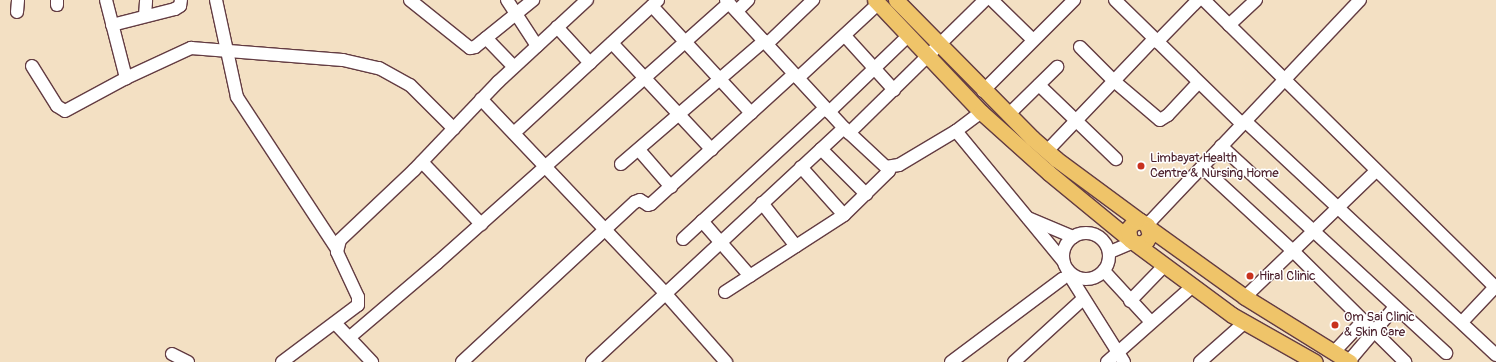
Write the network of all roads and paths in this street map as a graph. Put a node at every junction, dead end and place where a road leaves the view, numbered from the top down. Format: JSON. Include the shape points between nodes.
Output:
{"nodes":[{"id":1,"x":106,"y":0,"type":"edge"},
{"id":2,"x":146,"y":0,"type":"edge"},
{"id":3,"x":181,"y":0,"type":"edge"},
{"id":4,"x":216,"y":0,"type":"edge"},
{"id":5,"x":410,"y":0,"type":"edge"},
{"id":6,"x":507,"y":0,"type":"edge"},
{"id":7,"x":533,"y":0,"type":"edge"},
{"id":8,"x":587,"y":0,"type":"edge"},
{"id":9,"x":748,"y":0,"type":"edge"},
{"id":10,"x":813,"y":0,"type":"edge"},
{"id":11,"x":896,"y":0,"type":"edge"},
{"id":12,"x":985,"y":0,"type":"edge"},
{"id":13,"x":992,"y":0,"type":"edge"},
{"id":14,"x":1116,"y":0,"type":"edge"},
{"id":15,"x":1198,"y":0,"type":"edge"},
{"id":16,"x":1204,"y":0,"type":"edge"},
{"id":17,"x":1256,"y":0,"type":"edge"},
{"id":18,"x":1360,"y":0,"type":"edge"},
{"id":19,"x":1070,"y":1,"type":"edge"},
{"id":20,"x":877,"y":2,"type":"edge"},
{"id":21,"x":655,"y":3,"type":"edge"},
{"id":22,"x":731,"y":5,"type":"edge"},
{"id":23,"x":516,"y":14,"type":"junction"},
{"id":24,"x":145,"y":16,"type":"junction"},
{"id":25,"x":112,"y":25,"type":"junction"},
{"id":26,"x":1229,"y":25,"type":"junction"},
{"id":27,"x":557,"y":27,"type":"junction"},
{"id":28,"x":845,"y":36,"type":"junction"},
{"id":29,"x":908,"y":36,"type":"junction"},
{"id":30,"x":486,"y":38,"type":"junction"},
{"id":31,"x":1033,"y":40,"type":"junction"},
{"id":32,"x":1156,"y":41,"type":"junction"},
{"id":33,"x":685,"y":42,"type":"junction"},
{"id":34,"x":612,"y":43,"type":"junction"},
{"id":35,"x":766,"y":43,"type":"junction"},
{"id":36,"x":939,"y":45,"type":"junction"},
{"id":37,"x":537,"y":46,"type":"junction"},
{"id":38,"x":1080,"y":47,"type":"dead end"},
{"id":39,"x":226,"y":52,"type":"junction"},
{"id":40,"x":929,"y":57,"type":"junction"},
{"id":41,"x":590,"y":63,"type":"junction"},
{"id":42,"x":32,"y":66,"type":"dead end"},
{"id":43,"x":514,"y":67,"type":"junction"},
{"id":44,"x":1057,"y":67,"type":"dead end"},
{"id":45,"x":874,"y":68,"type":"junction"},
{"id":46,"x":796,"y":76,"type":"junction"},
{"id":47,"x":126,"y":78,"type":"junction"},
{"id":48,"x":644,"y":78,"type":"junction"},
{"id":49,"x":720,"y":80,"type":"junction"},
{"id":50,"x":1284,"y":80,"type":"junction"},
{"id":51,"x":1114,"y":81,"type":"junction"},
{"id":52,"x":1198,"y":83,"type":"junction"},
{"id":53,"x":1039,"y":85,"type":"junction"},
{"id":54,"x":894,"y":90,"type":"junction"},
{"id":55,"x":983,"y":91,"type":"junction"},
{"id":56,"x":481,"y":99,"type":"junction"},
{"id":57,"x":827,"y":110,"type":"junction"},
{"id":58,"x":981,"y":112,"type":"junction"},
{"id":59,"x":751,"y":114,"type":"junction"},
{"id":60,"x":1008,"y":115,"type":"junction"},
{"id":61,"x":678,"y":116,"type":"junction"},
{"id":62,"x":1075,"y":121,"type":"junction"},
{"id":63,"x":1244,"y":122,"type":"junction"},
{"id":64,"x":454,"y":129,"type":"junction"},
{"id":65,"x":846,"y":131,"type":"junction"},
{"id":66,"x":956,"y":131,"type":"junction"},
{"id":67,"x":514,"y":133,"type":"junction"},
{"id":68,"x":1221,"y":146,"type":"junction"},
{"id":69,"x":821,"y":149,"type":"junction"},
{"id":70,"x":639,"y":150,"type":"junction"},
{"id":71,"x":712,"y":150,"type":"junction"},
{"id":72,"x":1047,"y":151,"type":"junction"},
{"id":73,"x":1116,"y":159,"type":"dead end"},
{"id":74,"x":422,"y":162,"type":"junction"},
{"id":75,"x":622,"y":164,"type":"dead end"},
{"id":76,"x":545,"y":166,"type":"junction"},
{"id":77,"x":801,"y":167,"type":"junction"},
{"id":78,"x":886,"y":167,"type":"junction"},
{"id":79,"x":1202,"y":167,"type":"junction"},
{"id":80,"x":1376,"y":171,"type":"junction"},
{"id":81,"x":671,"y":187,"type":"junction"},
{"id":82,"x":866,"y":194,"type":"junction"},
{"id":83,"x":762,"y":203,"type":"junction"},
{"id":84,"x":1339,"y":206,"type":"junction"},
{"id":85,"x":844,"y":215,"type":"junction"},
{"id":86,"x":1027,"y":218,"type":"junction"},
{"id":87,"x":702,"y":221,"type":"junction"},
{"id":88,"x":481,"y":224,"type":"junction"},
{"id":89,"x":1146,"y":224,"type":"junction"},
{"id":90,"x":605,"y":230,"type":"junction"},
{"id":91,"x":1313,"y":231,"type":"junction"},
{"id":92,"x":1073,"y":237,"type":"junction"},
{"id":93,"x":683,"y":239,"type":"dead end"},
{"id":94,"x":720,"y":241,"type":"junction"},
{"id":95,"x":1133,"y":242,"type":"junction"},
{"id":96,"x":796,"y":246,"type":"junction"},
{"id":97,"x":336,"y":248,"type":"junction"},
{"id":98,"x":1292,"y":251,"type":"junction"},
{"id":99,"x":1110,"y":252,"type":"junction"},
{"id":100,"x":1165,"y":265,"type":"junction"},
{"id":101,"x":1064,"y":270,"type":"junction"},
{"id":102,"x":1104,"y":271,"type":"junction"},
{"id":103,"x":750,"y":276,"type":"junction"},
{"id":104,"x":1193,"y":286,"type":"junction"},
{"id":105,"x":1495,"y":287,"type":"edge"},
{"id":106,"x":664,"y":292,"type":"junction"},
{"id":107,"x":725,"y":292,"type":"dead end"},
{"id":108,"x":1245,"y":297,"type":"junction"},
{"id":109,"x":1083,"y":298,"type":"junction"},
{"id":110,"x":1130,"y":301,"type":"junction"},
{"id":111,"x":1395,"y":307,"type":"junction"},
{"id":112,"x":1363,"y":321,"type":"junction"},
{"id":113,"x":1151,"y":322,"type":"junction"},
{"id":114,"x":1245,"y":322,"type":"junction"},
{"id":115,"x":1462,"y":322,"type":"junction"},
{"id":116,"x":335,"y":323,"type":"junction"},
{"id":117,"x":1374,"y":332,"type":"junction"},
{"id":118,"x":350,"y":337,"type":"junction"},
{"id":119,"x":1334,"y":352,"type":"junction"},
{"id":120,"x":1446,"y":353,"type":"dead end"},
{"id":121,"x":172,"y":354,"type":"dead end"},
{"id":122,"x":1496,"y":355,"type":"edge"},
{"id":123,"x":1121,"y":357,"type":"edge"},
{"id":124,"x":1297,"y":358,"type":"edge"},
{"id":125,"x":188,"y":362,"type":"edge"},
{"id":126,"x":282,"y":362,"type":"edge"},
{"id":127,"x":372,"y":362,"type":"edge"},
{"id":128,"x":462,"y":362,"type":"edge"},
{"id":129,"x":592,"y":362,"type":"edge"},
{"id":130,"x":726,"y":362,"type":"edge"},
{"id":131,"x":951,"y":362,"type":"edge"},
{"id":132,"x":1014,"y":362,"type":"edge"},
{"id":133,"x":1107,"y":362,"type":"edge"},
{"id":134,"x":1200,"y":362,"type":"edge"},
{"id":135,"x":1315,"y":362,"type":"edge"},
{"id":136,"x":1349,"y":362,"type":"edge"},
{"id":137,"x":1405,"y":362,"type":"edge"}],
"edges":[{"from":1,"to":25,"type":"street"},
{"from":2,"to":24,"type":"street"},
{"from":3,"to":24,"type":"street","via":[[180,6],[175,9]]},
{"from":4,"to":39,"type":"street"},
{"from":5,"to":30,"type":"street","via":[[464,45],[475,47]]},
{"from":6,"to":23,"type":"street"},
{"from":7,"to":23,"type":"street"},
{"from":8,"to":27,"type":"street"},
{"from":9,"to":22,"type":"street"},
{"from":10,"to":35,"type":"street"},
{"from":11,"to":36,"type":"main road"},
{"from":12,"to":36,"type":"street"},
{"from":13,"to":31,"type":"street"},
{"from":14,"to":32,"type":"street"},
{"from":15,"to":32,"type":"street"},
{"from":16,"to":26,"type":"street"},
{"from":17,"to":26,"type":"street"},
{"from":18,"to":50,"type":"street"},
{"from":19,"to":31,"type":"street"},
{"from":20,"to":28,"type":"street"},
{"from":20,"to":29,"type":"main road"},
{"from":21,"to":33,"type":"street"},
{"from":21,"to":34,"type":"street"},
{"from":22,"to":33,"type":"street"},
{"from":22,"to":35,"type":"street"},
{"from":23,"to":30,"type":"street"},
{"from":23,"to":37,"type":"street"},
{"from":24,"to":25,"type":"street"},
{"from":25,"to":47,"type":"street"},
{"from":26,"to":50,"type":"street"},
{"from":27,"to":37,"type":"street"},
{"from":27,"to":41,"type":"street"},
{"from":28,"to":45,"type":"street"},
{"from":28,"to":46,"type":"street"},
{"from":29,"to":40,"type":"main road"},
{"from":29,"to":45,"type":"street"},
{"from":30,"to":43,"type":"street"},
{"from":31,"to":55,"type":"street"},
{"from":32,"to":51,"type":"street"},
{"from":32,"to":52,"type":"street"},
{"from":33,"to":48,"type":"street"},
{"from":33,"to":49,"type":"street"},
{"from":34,"to":41,"type":"street"},
{"from":34,"to":48,"type":"street"},
{"from":35,"to":46,"type":"street"},
{"from":35,"to":49,"type":"street"},
{"from":36,"to":40,"type":"street"},
{"from":36,"to":55,"type":"main road"},
{"from":37,"to":43,"type":"street"},
{"from":38,"to":51,"type":"street"},
{"from":39,"to":47,"type":"street","via":[[191,48]]},
{"from":39,"to":64,"type":"street","via":[[343,60],[379,68],[420,92]]},
{"from":39,"to":97,"type":"street","via":[[234,87],[246,114]]},
{"from":40,"to":54,"type":"street"},
{"from":40,"to":58,"type":"main road"},
{"from":41,"to":67,"type":"street"},
{"from":42,"to":47,"type":"street","via":[[57,106],[65,111]]},
{"from":43,"to":56,"type":"street"},
{"from":44,"to":53,"type":"street"},
{"from":45,"to":54,"type":"street"},
{"from":45,"to":57,"type":"street"},
{"from":46,"to":57,"type":"street"},
{"from":46,"to":59,"type":"street"},
{"from":48,"to":61,"type":"street"},
{"from":48,"to":76,"type":"street"},
{"from":49,"to":59,"type":"street"},
{"from":49,"to":61,"type":"street"},
{"from":50,"to":63,"type":"street"},
{"from":50,"to":80,"type":"street"},
{"from":51,"to":52,"type":"street","via":[[1160,120]]},
{"from":51,"to":62,"type":"street"},
{"from":52,"to":63,"type":"street"},
{"from":53,"to":60,"type":"street"},
{"from":53,"to":62,"type":"street"},
{"from":54,"to":65,"type":"street"},
{"from":55,"to":60,"type":"main road"},
{"from":56,"to":64,"type":"street"},
{"from":56,"to":67,"type":"street"},
{"from":57,"to":65,"type":"street"},
{"from":57,"to":87,"type":"street"},
{"from":58,"to":66,"type":"street"},
{"from":58,"to":95,"type":"main road","via":[[1049,173]]},
{"from":59,"to":71,"type":"street"},
{"from":60,"to":72,"type":"main road"},
{"from":61,"to":70,"type":"street"},
{"from":61,"to":71,"type":"street"},
{"from":62,"to":72,"type":"street"},
{"from":62,"to":73,"type":"street"},
{"from":63,"to":68,"type":"street"},
{"from":63,"to":84,"type":"street"},
{"from":64,"to":74,"type":"street"},
{"from":65,"to":69,"type":"street"},
{"from":65,"to":78,"type":"street"},
{"from":66,"to":78,"type":"street","via":[[898,164]]},
{"from":66,"to":86,"type":"street"},
{"from":67,"to":76,"type":"street"},
{"from":68,"to":79,"type":"street"},
{"from":68,"to":91,"type":"street"},
{"from":69,"to":77,"type":"street"},
{"from":69,"to":82,"type":"street"},
{"from":70,"to":75,"type":"street"},
{"from":70,"to":81,"type":"street"},
{"from":71,"to":81,"type":"street"},
{"from":72,"to":89,"type":"main road"},
{"from":74,"to":88,"type":"street"},
{"from":74,"to":97,"type":"street","via":[[340,240]]},
{"from":76,"to":88,"type":"street"},
{"from":76,"to":90,"type":"street"},
{"from":77,"to":83,"type":"street"},
{"from":77,"to":85,"type":"street"},
{"from":78,"to":82,"type":"street","via":[[889,171]]},
{"from":79,"to":89,"type":"street"},
{"from":79,"to":98,"type":"street"},
{"from":80,"to":84,"type":"street"},
{"from":80,"to":105,"type":"street"},
{"from":81,"to":90,"type":"street","via":[[649,206],[638,200]]},
{"from":82,"to":85,"type":"street"},
{"from":83,"to":94,"type":"street"},
{"from":83,"to":96,"type":"street"},
{"from":84,"to":91,"type":"street"},
{"from":84,"to":115,"type":"street"},
{"from":85,"to":96,"type":"street"},
{"from":86,"to":92,"type":"street"},
{"from":86,"to":101,"type":"street"},
{"from":87,"to":93,"type":"street"},
{"from":87,"to":94,"type":"street"},
{"from":88,"to":118,"type":"street"},
{"from":89,"to":95,"type":"main road","via":[[1150,235],[1146,241]]},
{"from":89,"to":108,"type":"main road"},
{"from":90,"to":106,"type":"street"},
{"from":90,"to":128,"type":"street"},
{"from":91,"to":98,"type":"street"},
{"from":91,"to":111,"type":"street"},
{"from":92,"to":99,"type":"street","via":[[1087,232],[1097,235],[1105,242]]},
{"from":92,"to":101,"type":"street","via":[[1063,250]]},
{"from":94,"to":103,"type":"street"},
{"from":94,"to":106,"type":"street"},
{"from":95,"to":99,"type":"street"},
{"from":95,"to":100,"type":"main road"},
{"from":96,"to":103,"type":"street"},
{"from":97,"to":116,"type":"street","via":[[359,301],[355,308]]},
{"from":98,"to":108,"type":"street"},
{"from":98,"to":112,"type":"street"},
{"from":99,"to":102,"type":"street","via":[[1109,262]]},
{"from":100,"to":104,"type":"main road"},
{"from":100,"to":110,"type":"street"},
{"from":101,"to":102,"type":"street","via":[[1085,280],[1096,278]]},
{"from":101,"to":109,"type":"street"},
{"from":101,"to":131,"type":"street"},
{"from":102,"to":110,"type":"street"},
{"from":103,"to":107,"type":"street"},
{"from":104,"to":113,"type":"street"},
{"from":104,"to":114,"type":"main road"},
{"from":105,"to":115,"type":"street"},
{"from":106,"to":129,"type":"street"},
{"from":106,"to":130,"type":"street"},
{"from":108,"to":119,"type":"main road"},
{"from":109,"to":123,"type":"street"},
{"from":109,"to":132,"type":"street"},
{"from":110,"to":113,"type":"street"},
{"from":111,"to":117,"type":"street"},
{"from":111,"to":120,"type":"street"},
{"from":112,"to":117,"type":"street"},
{"from":112,"to":119,"type":"street"},
{"from":113,"to":123,"type":"street"},
{"from":114,"to":124,"type":"main road"},
{"from":114,"to":134,"type":"street"},
{"from":115,"to":122,"type":"street"},
{"from":116,"to":118,"type":"street"},
{"from":116,"to":126,"type":"street"},
{"from":117,"to":136,"type":"street"},
{"from":117,"to":137,"type":"street"},
{"from":118,"to":127,"type":"street"},
{"from":119,"to":136,"type":"main road"},
{"from":121,"to":125,"type":"street"},
{"from":123,"to":133,"type":"street"},
{"from":124,"to":135,"type":"main road"}]}
